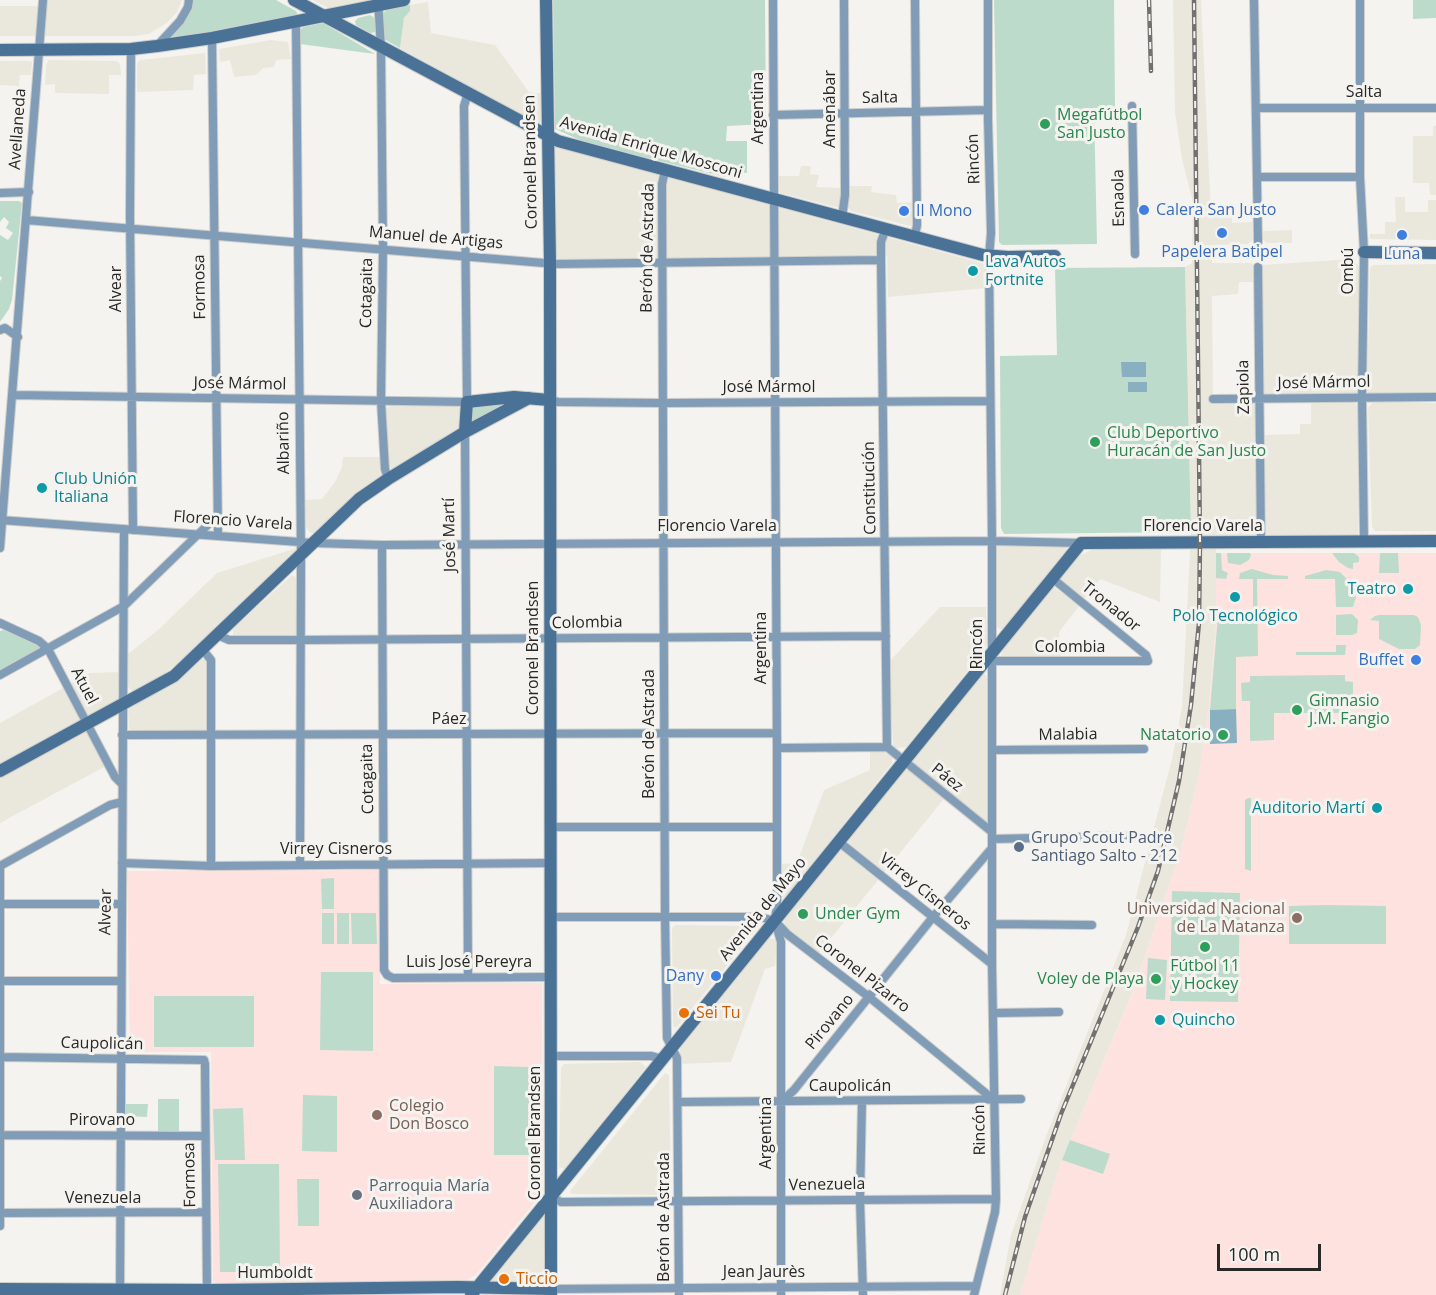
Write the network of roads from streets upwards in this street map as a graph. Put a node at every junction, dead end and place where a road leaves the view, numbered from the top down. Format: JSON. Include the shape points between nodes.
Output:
{"nodes":[{"id":1,"x":43,"y":0,"type":"edge"},
{"id":2,"x":189,"y":0,"type":"edge"},
{"id":3,"x":294,"y":0,"type":"edge"},
{"id":4,"x":404,"y":0,"type":"edge"},
{"id":5,"x":546,"y":0,"type":"edge"},
{"id":6,"x":772,"y":0,"type":"edge"},
{"id":7,"x":844,"y":0,"type":"edge"},
{"id":8,"x":915,"y":0,"type":"edge"},
{"id":9,"x":988,"y":0,"type":"edge"},
{"id":10,"x":1254,"y":0,"type":"edge"},
{"id":11,"x":1360,"y":0,"type":"edge"},
{"id":12,"x":378,"y":2,"type":"edge"},
{"id":13,"x":324,"y":16,"type":"junction"},
{"id":14,"x":296,"y":21,"type":"junction"},
{"id":15,"x":212,"y":38,"type":"junction"},
{"id":16,"x":157,"y":46,"type":"junction"},
{"id":17,"x":381,"y":48,"type":"junction"},
{"id":18,"x":130,"y":49,"type":"junction"},
{"id":19,"x":0,"y":50,"type":"edge"},
{"id":20,"x":39,"y":51,"type":"junction"},
{"id":21,"x":468,"y":93,"type":"junction"},
{"id":22,"x":1132,"y":105,"type":"dead end"},
{"id":23,"x":1361,"y":106,"type":"junction"},
{"id":24,"x":1257,"y":108,"type":"junction"},
{"id":25,"x":1436,"y":108,"type":"edge"},
{"id":26,"x":988,"y":110,"type":"junction"},
{"id":27,"x":917,"y":112,"type":"junction"},
{"id":28,"x":773,"y":114,"type":"junction"},
{"id":29,"x":844,"y":114,"type":"junction"},
{"id":30,"x":547,"y":136,"type":"junction"},
{"id":31,"x":666,"y":171,"type":"junction"},
{"id":32,"x":1258,"y":177,"type":"junction"},
{"id":33,"x":1360,"y":177,"type":"junction"},
{"id":34,"x":29,"y":192,"type":"junction"},
{"id":35,"x":0,"y":193,"type":"edge"},
{"id":36,"x":774,"y":199,"type":"junction"},
{"id":37,"x":842,"y":218,"type":"junction"},
{"id":38,"x":27,"y":220,"type":"junction"},
{"id":39,"x":130,"y":228,"type":"junction"},
{"id":40,"x":886,"y":228,"type":"junction"},
{"id":41,"x":215,"y":236,"type":"junction"},
{"id":42,"x":915,"y":236,"type":"junction"},
{"id":43,"x":298,"y":242,"type":"junction"},
{"id":44,"x":1258,"y":242,"type":"dead end"},
{"id":45,"x":383,"y":248,"type":"junction"},
{"id":46,"x":1364,"y":252,"type":"junction"},
{"id":47,"x":1436,"y":253,"type":"edge"},
{"id":48,"x":1134,"y":254,"type":"dead end"},
{"id":49,"x":465,"y":255,"type":"junction"},
{"id":50,"x":988,"y":256,"type":"junction"},
{"id":51,"x":1054,"y":256,"type":"dead end"},
{"id":52,"x":775,"y":260,"type":"junction"},
{"id":53,"x":881,"y":260,"type":"junction"},
{"id":54,"x":663,"y":262,"type":"junction"},
{"id":55,"x":550,"y":263,"type":"junction"},
{"id":56,"x":1258,"y":267,"type":"dead end"},
{"id":57,"x":0,"y":330,"type":"edge"},
{"id":58,"x":18,"y":336,"type":"junction"},
{"id":59,"x":13,"y":395,"type":"junction"},
{"id":60,"x":132,"y":396,"type":"junction"},
{"id":61,"x":1362,"y":397,"type":"junction"},
{"id":62,"x":1436,"y":397,"type":"edge"},
{"id":63,"x":529,"y":398,"type":"junction"},
{"id":64,"x":217,"y":399,"type":"junction"},
{"id":65,"x":1213,"y":399,"type":"dead end"},
{"id":66,"x":1259,"y":399,"type":"junction"},
{"id":67,"x":298,"y":400,"type":"junction"},
{"id":68,"x":549,"y":400,"type":"junction"},
{"id":69,"x":381,"y":401,"type":"junction"},
{"id":70,"x":883,"y":401,"type":"junction"},
{"id":71,"x":989,"y":401,"type":"junction"},
{"id":72,"x":467,"y":402,"type":"junction"},
{"id":73,"x":775,"y":402,"type":"junction"},
{"id":74,"x":663,"y":403,"type":"junction"},
{"id":75,"x":465,"y":432,"type":"junction"},
{"id":76,"x":388,"y":479,"type":"junction"},
{"id":77,"x":218,"y":516,"type":"junction"},
{"id":78,"x":1,"y":520,"type":"edge"},
{"id":79,"x":129,"y":530,"type":"junction"},
{"id":80,"x":199,"y":534,"type":"junction"},
{"id":81,"x":218,"y":535,"type":"junction"},
{"id":82,"x":885,"y":541,"type":"junction"},
{"id":83,"x":992,"y":541,"type":"junction"},
{"id":84,"x":1436,"y":541,"type":"edge"},
{"id":85,"x":1364,"y":542,"type":"junction"},
{"id":86,"x":663,"y":543,"type":"junction"},
{"id":87,"x":775,"y":543,"type":"junction"},
{"id":88,"x":1081,"y":543,"type":"junction"},
{"id":89,"x":1261,"y":543,"type":"junction"},
{"id":90,"x":382,"y":545,"type":"junction"},
{"id":91,"x":549,"y":545,"type":"junction"},
{"id":92,"x":466,"y":546,"type":"junction"},
{"id":93,"x":305,"y":547,"type":"junction"},
{"id":94,"x":0,"y":548,"type":"edge"},
{"id":95,"x":1052,"y":578,"type":"junction"},
{"id":96,"x":124,"y":606,"type":"junction"},
{"id":97,"x":0,"y":623,"type":"edge"},
{"id":98,"x":219,"y":634,"type":"junction"},
{"id":99,"x":886,"y":636,"type":"junction"},
{"id":100,"x":664,"y":637,"type":"junction"},
{"id":101,"x":776,"y":637,"type":"junction"},
{"id":102,"x":549,"y":638,"type":"junction"},
{"id":103,"x":383,"y":639,"type":"junction"},
{"id":104,"x":301,"y":640,"type":"junction"},
{"id":105,"x":467,"y":640,"type":"junction"},
{"id":106,"x":48,"y":650,"type":"junction"},
{"id":107,"x":203,"y":650,"type":"junction"},
{"id":108,"x":992,"y":656,"type":"junction"},
{"id":109,"x":1148,"y":661,"type":"joint"},
{"id":110,"x":0,"y":675,"type":"edge"},
{"id":111,"x":123,"y":705,"type":"junction"},
{"id":112,"x":87,"y":724,"type":"junction"},
{"id":113,"x":664,"y":732,"type":"junction"},
{"id":114,"x":776,"y":733,"type":"junction"},
{"id":115,"x":382,"y":734,"type":"junction"},
{"id":116,"x":467,"y":734,"type":"junction"},
{"id":117,"x":550,"y":734,"type":"junction"},
{"id":118,"x":122,"y":735,"type":"junction"},
{"id":119,"x":300,"y":735,"type":"junction"},
{"id":120,"x":211,"y":736,"type":"junction"},
{"id":121,"x":887,"y":747,"type":"junction"},
{"id":122,"x":777,"y":748,"type":"junction"},
{"id":123,"x":1144,"y":749,"type":"dead end"},
{"id":124,"x":992,"y":750,"type":"junction"},
{"id":125,"x":903,"y":761,"type":"junction"},
{"id":126,"x":0,"y":771,"type":"edge"},
{"id":127,"x":122,"y":783,"type":"junction"},
{"id":128,"x":123,"y":802,"type":"junction"},
{"id":129,"x":550,"y":827,"type":"junction"},
{"id":130,"x":776,"y":827,"type":"junction"},
{"id":131,"x":664,"y":828,"type":"junction"},
{"id":132,"x":1124,"y":836,"type":"dead end"},
{"id":133,"x":992,"y":840,"type":"junction"},
{"id":134,"x":839,"y":842,"type":"junction"},
{"id":135,"x":122,"y":863,"type":"junction"},
{"id":136,"x":550,"y":863,"type":"junction"},
{"id":137,"x":300,"y":864,"type":"junction"},
{"id":138,"x":384,"y":864,"type":"junction"},
{"id":139,"x":468,"y":864,"type":"junction"},
{"id":140,"x":211,"y":866,"type":"junction"},
{"id":141,"x":0,"y":867,"type":"edge"},
{"id":142,"x":1,"y":904,"type":"edge"},
{"id":143,"x":121,"y":904,"type":"junction"},
{"id":144,"x":665,"y":916,"type":"junction"},
{"id":145,"x":551,"y":917,"type":"junction"},
{"id":146,"x":933,"y":917,"type":"junction"},
{"id":147,"x":775,"y":921,"type":"junction"},
{"id":148,"x":993,"y":924,"type":"junction"},
{"id":149,"x":1092,"y":925,"type":"dead end"},
{"id":150,"x":992,"y":964,"type":"junction"},
{"id":151,"x":387,"y":975,"type":"joint"},
{"id":152,"x":468,"y":977,"type":"junction"},
{"id":153,"x":550,"y":977,"type":"junction"},
{"id":154,"x":0,"y":981,"type":"edge"},
{"id":155,"x":120,"y":981,"type":"junction"},
{"id":156,"x":869,"y":997,"type":"junction"},
{"id":157,"x":1059,"y":1012,"type":"dead end"},
{"id":158,"x":994,"y":1013,"type":"junction"},
{"id":159,"x":672,"y":1048,"type":"junction"},
{"id":160,"x":552,"y":1056,"type":"junction"},
{"id":161,"x":0,"y":1057,"type":"edge"},
{"id":162,"x":122,"y":1059,"type":"junction"},
{"id":163,"x":663,"y":1059,"type":"junction"},
{"id":164,"x":204,"y":1060,"type":"joint"},
{"id":165,"x":994,"y":1100,"type":"junction"},
{"id":166,"x":1021,"y":1100,"type":"dead end"},
{"id":167,"x":862,"y":1101,"type":"junction"},
{"id":168,"x":679,"y":1102,"type":"junction"},
{"id":169,"x":781,"y":1102,"type":"junction"},
{"id":170,"x":0,"y":1135,"type":"edge"},
{"id":171,"x":121,"y":1135,"type":"junction"},
{"id":172,"x":205,"y":1136,"type":"junction"},
{"id":173,"x":551,"y":1197,"type":"junction"},
{"id":174,"x":860,"y":1199,"type":"junction"},
{"id":175,"x":996,"y":1199,"type":"junction"},
{"id":176,"x":781,"y":1200,"type":"junction"},
{"id":177,"x":678,"y":1201,"type":"junction"},
{"id":178,"x":206,"y":1212,"type":"junction"},
{"id":179,"x":0,"y":1213,"type":"edge"},
{"id":180,"x":121,"y":1213,"type":"junction"},
{"id":181,"x":0,"y":1226,"type":"edge"},
{"id":182,"x":0,"y":1290,"type":"edge"},
{"id":183,"x":975,"y":1290,"type":"edge"},
{"id":184,"x":474,"y":1291,"type":"edge"},
{"id":185,"x":679,"y":1291,"type":"edge"},
{"id":186,"x":781,"y":1291,"type":"edge"},
{"id":187,"x":863,"y":1291,"type":"edge"},
{"id":188,"x":120,"y":1292,"type":"edge"},
{"id":189,"x":212,"y":1292,"type":"edge"},
{"id":190,"x":238,"y":1292,"type":"edge"},
{"id":191,"x":342,"y":1292,"type":"edge"},
{"id":192,"x":551,"y":1292,"type":"edge"}],
"edges":[{"from":1,"to":20,"type":"street","name":"Avellaneda"},
{"from":2,"to":16,"type":"street","via":[[180,21]]},
{"from":3,"to":13,"type":"street","name":"Avenida Enrique Mosconi"},
{"from":4,"to":12,"type":"street"},
{"from":5,"to":30,"type":"street","name":"Coronel Brandsen"},
{"from":6,"to":28,"type":"street","name":"Argentina"},
{"from":7,"to":29,"type":"street","name":"Amenábar"},
{"from":8,"to":27,"type":"street"},
{"from":9,"to":26,"type":"street","name":"Rincón"},
{"from":10,"to":24,"type":"street"},
{"from":11,"to":23,"type":"street","name":"Ombú"},
{"from":12,"to":13,"type":"street"},
{"from":12,"to":17,"type":"street","name":"Cotagaita"},
{"from":13,"to":14,"type":"street"},
{"from":13,"to":17,"type":"street","name":"Avenida Enrique Mosconi"},
{"from":14,"to":15,"type":"street"},
{"from":14,"to":43,"type":"street","name":"Albariño"},
{"from":15,"to":16,"type":"street"},
{"from":15,"to":41,"type":"street","name":"Formosa"},
{"from":16,"to":18,"type":"street"},
{"from":17,"to":21,"type":"street","name":"Avenida Enrique Mosconi"},
{"from":17,"to":45,"type":"street","name":"Cotagaita"},
{"from":18,"to":20,"type":"street"},
{"from":18,"to":39,"type":"street","name":"Alvear"},
{"from":19,"to":20,"type":"street"},
{"from":20,"to":34,"type":"street","name":"Avellaneda"},
{"from":21,"to":30,"type":"street","name":"Avenida Enrique Mosconi"},
{"from":21,"to":49,"type":"street","name":"José Martí","via":[[464,106]]},
{"from":22,"to":48,"type":"street","name":"Esnaola"},
{"from":23,"to":24,"type":"street","name":"Salta"},
{"from":23,"to":25,"type":"street","name":"Salta"},
{"from":23,"to":33,"type":"street","name":"Ombú"},
{"from":24,"to":32,"type":"street"},
{"from":26,"to":27,"type":"street","name":"Salta"},
{"from":26,"to":50,"type":"street","name":"Rincón"},
{"from":27,"to":29,"type":"street","name":"Salta"},
{"from":27,"to":42,"type":"street"},
{"from":28,"to":29,"type":"street","name":"Salta"},
{"from":28,"to":36,"type":"street","name":"Argentina"},
{"from":29,"to":37,"type":"street","name":"Amenábar"},
{"from":30,"to":31,"type":"street","name":"Avenida Enrique Mosconi"},
{"from":30,"to":55,"type":"street","name":"Coronel Brandsen"},
{"from":31,"to":36,"type":"street","name":"Avenida Enrique Mosconi"},
{"from":31,"to":54,"type":"street","name":"Berón de Astrada","via":[[662,184]]},
{"from":32,"to":33,"type":"street"},
{"from":32,"to":44,"type":"street"},
{"from":33,"to":46,"type":"street","name":"Ombú"},
{"from":34,"to":35,"type":"street"},
{"from":34,"to":38,"type":"street","name":"Avellaneda"},
{"from":36,"to":37,"type":"street","name":"Avenida Enrique Mosconi"},
{"from":36,"to":52,"type":"street","name":"Argentina"},
{"from":37,"to":40,"type":"street","name":"Avenida Enrique Mosconi"},
{"from":38,"to":39,"type":"street","name":"Manuel de Artigas"},
{"from":38,"to":58,"type":"street","name":"Avellaneda"},
{"from":39,"to":41,"type":"street","name":"Manuel de Artigas"},
{"from":39,"to":60,"type":"street","name":"Alvear"},
{"from":40,"to":42,"type":"street","name":"Avenida Enrique Mosconi"},
{"from":40,"to":53,"type":"street","name":"Constitución"},
{"from":41,"to":43,"type":"street","name":"Manuel de Artigas"},
{"from":41,"to":64,"type":"street","name":"Formosa"},
{"from":42,"to":50,"type":"street","name":"Avenida Enrique Mosconi"},
{"from":43,"to":45,"type":"street","name":"Manuel de Artigas"},
{"from":43,"to":67,"type":"street","name":"Albariño"},
{"from":45,"to":49,"type":"street","name":"Manuel de Artigas"},
{"from":45,"to":69,"type":"street","name":"Cotagaita"},
{"from":46,"to":47,"type":"street"},
{"from":46,"to":61,"type":"street","name":"Ombú"},
{"from":49,"to":55,"type":"street","name":"Manuel de Artigas"},
{"from":49,"to":72,"type":"street","name":"José Martí"},
{"from":50,"to":51,"type":"street","name":"Avenida Enrique Mosconi"},
{"from":50,"to":71,"type":"street","name":"Rincón"},
{"from":52,"to":53,"type":"street","name":"Manuel de Artigas"},
{"from":52,"to":54,"type":"street","name":"Manuel de Artigas"},
{"from":52,"to":73,"type":"street","name":"Argentina"},
{"from":53,"to":70,"type":"street","name":"Constitución"},
{"from":54,"to":55,"type":"street","name":"Manuel de Artigas"},
{"from":54,"to":74,"type":"street","name":"Berón de Astrada"},
{"from":55,"to":68,"type":"street","name":"Coronel Brandsen"},
{"from":56,"to":66,"type":"street","name":"Zapiola"},
{"from":57,"to":58,"type":"street","via":[[5,328]]},
{"from":58,"to":59,"type":"street","name":"Avellaneda"},
{"from":59,"to":60,"type":"street","name":"José Mármol"},
{"from":59,"to":78,"type":"street","name":"Avellaneda"},
{"from":60,"to":64,"type":"street","name":"José Mármol"},
{"from":60,"to":79,"type":"street","name":"Alvear"},
{"from":61,"to":62,"type":"street","name":"José Mármol"},
{"from":61,"to":66,"type":"street","name":"José Mármol"},
{"from":61,"to":85,"type":"street","name":"Ombú"},
{"from":63,"to":68,"type":"street"},
{"from":63,"to":72,"type":"street"},
{"from":63,"to":75,"type":"street"},
{"from":64,"to":67,"type":"street","name":"José Mármol"},
{"from":64,"to":77,"type":"street","name":"Formosa"},
{"from":65,"to":66,"type":"street","name":"José Mármol"},
{"from":66,"to":89,"type":"street","name":"Zapiola"},
{"from":67,"to":69,"type":"street","name":"José Mármol"},
{"from":67,"to":93,"type":"street","name":"Albariño"},
{"from":68,"to":74,"type":"street","name":"José Mármol"},
{"from":68,"to":91,"type":"street","name":"Coronel Brandsen"},
{"from":69,"to":72,"type":"street","name":"José Mármol"},
{"from":69,"to":76,"type":"street","name":"Cotagaita"},
{"from":70,"to":71,"type":"street","name":"José Mármol"},
{"from":70,"to":73,"type":"street","name":"José Mármol"},
{"from":70,"to":82,"type":"street","name":"Constitución"},
{"from":71,"to":83,"type":"street","name":"Rincón"},
{"from":72,"to":75,"type":"street","name":"José Martí"},
{"from":73,"to":74,"type":"street","name":"José Mármol"},
{"from":73,"to":87,"type":"street","name":"Argentina"},
{"from":74,"to":86,"type":"street","name":"Berón de Astrada"},
{"from":75,"to":76,"type":"street"},
{"from":75,"to":92,"type":"street","name":"José Martí"},
{"from":76,"to":93,"type":"street"},
{"from":77,"to":80,"type":"street"},
{"from":77,"to":81,"type":"street","name":"Formosa"},
{"from":78,"to":79,"type":"street","name":"Florencio Varela"},
{"from":78,"to":94,"type":"street","name":"Avellaneda"},
{"from":79,"to":80,"type":"street","name":"Florencio Varela"},
{"from":79,"to":96,"type":"street","name":"Alvear"},
{"from":80,"to":81,"type":"street","name":"Florencio Varela"},
{"from":80,"to":96,"type":"street"},
{"from":81,"to":93,"type":"street","name":"Florencio Varela"},
{"from":82,"to":83,"type":"street","name":"Florencio Varela"},
{"from":82,"to":87,"type":"street","name":"Florencio Varela"},
{"from":82,"to":99,"type":"street","name":"Constitución"},
{"from":83,"to":88,"type":"street","name":"Florencio Varela"},
{"from":83,"to":108,"type":"street","name":"Rincón"},
{"from":84,"to":85,"type":"street","name":"Florencio Varela"},
{"from":85,"to":89,"type":"street","name":"Florencio Varela"},
{"from":86,"to":87,"type":"street","name":"Florencio Varela"},
{"from":86,"to":91,"type":"street","name":"Florencio Varela"},
{"from":86,"to":100,"type":"street","name":"Berón de Astrada"},
{"from":87,"to":101,"type":"street","name":"Argentina"},
{"from":88,"to":89,"type":"street","name":"Florencio Varela"},
{"from":88,"to":95,"type":"street","name":"Avenida de Mayo"},
{"from":90,"to":92,"type":"street","name":"Florencio Varela"},
{"from":90,"to":93,"type":"street","name":"Florencio Varela"},
{"from":90,"to":103,"type":"street","name":"Cotagaita"},
{"from":91,"to":92,"type":"street","name":"Florencio Varela"},
{"from":91,"to":102,"type":"street","name":"Coronel Brandsen"},
{"from":92,"to":105,"type":"street","name":"José Martí"},
{"from":93,"to":98,"type":"street"},
{"from":93,"to":104,"type":"street","name":"Albariño"},
{"from":95,"to":108,"type":"street","name":"Avenida de Mayo"},
{"from":95,"to":109,"type":"street","name":"Tronador","via":[[1146,655]]},
{"from":96,"to":106,"type":"street"},
{"from":96,"to":111,"type":"street","name":"Alvear"},
{"from":97,"to":106,"type":"street","name":"Atuel","via":[[39,641]]},
{"from":98,"to":104,"type":"street","name":"Colombia","via":[[229,640]]},
{"from":98,"to":107,"type":"street"},
{"from":99,"to":101,"type":"street","name":"Colombia"},
{"from":99,"to":121,"type":"street","name":"Constitución"},
{"from":100,"to":101,"type":"street","name":"Colombia"},
{"from":100,"to":102,"type":"street","name":"Colombia"},
{"from":100,"to":113,"type":"street","name":"Berón de Astrada"},
{"from":101,"to":114,"type":"street","name":"Argentina"},
{"from":102,"to":105,"type":"street","name":"Colombia"},
{"from":102,"to":117,"type":"street","name":"Coronel Brandsen"},
{"from":103,"to":104,"type":"street","name":"Colombia"},
{"from":103,"to":105,"type":"street","name":"Colombia"},
{"from":103,"to":115,"type":"street","name":"Cotagaita"},
{"from":104,"to":119,"type":"street","name":"Albariño"},
{"from":105,"to":116,"type":"street","name":"José Martí"},
{"from":106,"to":110,"type":"street"},
{"from":106,"to":112,"type":"street","name":"Atuel"},
{"from":107,"to":111,"type":"street","via":[[167,681]]},
{"from":107,"to":120,"type":"street","via":[[211,660]]},
{"from":108,"to":109,"type":"street","name":"Colombia"},
{"from":108,"to":124,"type":"street","name":"Rincón"},
{"from":108,"to":125,"type":"street","name":"Avenida de Mayo"},
{"from":111,"to":112,"type":"street"},
{"from":111,"to":118,"type":"street","name":"Alvear"},
{"from":112,"to":126,"type":"street"},
{"from":112,"to":127,"type":"street","name":"Atuel"},
{"from":113,"to":114,"type":"street","name":"Páez"},
{"from":113,"to":117,"type":"street","name":"Páez"},
{"from":113,"to":131,"type":"street","name":"Berón de Astrada"},
{"from":114,"to":122,"type":"street","name":"Argentina"},
{"from":115,"to":116,"type":"street","name":"Páez"},
{"from":115,"to":119,"type":"street","name":"Páez"},
{"from":115,"to":138,"type":"street","name":"Cotagaita"},
{"from":116,"to":117,"type":"street","name":"Páez"},
{"from":116,"to":139,"type":"street","name":"José Martí"},
{"from":117,"to":129,"type":"street","name":"Coronel Brandsen"},
{"from":118,"to":120,"type":"street","name":"Páez"},
{"from":118,"to":127,"type":"street","name":"Alvear"},
{"from":119,"to":120,"type":"street","name":"Páez"},
{"from":119,"to":137,"type":"street","name":"Albariño"},
{"from":120,"to":140,"type":"street"},
{"from":121,"to":122,"type":"street"},
{"from":121,"to":125,"type":"street","name":"Páez"},
{"from":122,"to":130,"type":"street","name":"Argentina"},
{"from":123,"to":124,"type":"street","name":"Malabia"},
{"from":124,"to":133,"type":"street","name":"Rincón"},
{"from":125,"to":133,"type":"street","name":"Páez"},
{"from":125,"to":134,"type":"street","name":"Avenida de Mayo"},
{"from":127,"to":128,"type":"street","name":"Alvear"},
{"from":128,"to":135,"type":"street","name":"Alvear"},
{"from":128,"to":141,"type":"street","via":[[110,805]]},
{"from":129,"to":131,"type":"street"},
{"from":129,"to":136,"type":"street","name":"Coronel Brandsen"},
{"from":130,"to":131,"type":"street"},
{"from":130,"to":147,"type":"street","name":"Argentina"},
{"from":131,"to":144,"type":"street","name":"Berón de Astrada"},
{"from":132,"to":133,"type":"street"},
{"from":133,"to":146,"type":"street","name":"Pirovano"},
{"from":133,"to":148,"type":"street","name":"Rincón"},
{"from":134,"to":146,"type":"street","name":"Virrey Cisneros"},
{"from":134,"to":147,"type":"street","name":"Avenida de Mayo"},
{"from":135,"to":140,"type":"street","name":"Virrey Cisneros"},
{"from":135,"to":143,"type":"street","name":"Alvear"},
{"from":136,"to":139,"type":"street","name":"Virrey Cisneros"},
{"from":136,"to":145,"type":"street","name":"Coronel Brandsen"},
{"from":137,"to":138,"type":"street","name":"Virrey Cisneros"},
{"from":137,"to":140,"type":"street","name":"Virrey Cisneros"},
{"from":138,"to":139,"type":"street","name":"Virrey Cisneros"},
{"from":138,"to":151,"type":"street","name":"Cotagaita"},
{"from":139,"to":152,"type":"street","name":"José Martí"},
{"from":141,"to":142,"type":"street"},
{"from":142,"to":143,"type":"street"},
{"from":142,"to":154,"type":"street"},
{"from":143,"to":155,"type":"street","name":"Alvear"},
{"from":144,"to":145,"type":"street"},
{"from":144,"to":147,"type":"street","via":[[760,917]]},
{"from":144,"to":159,"type":"street","name":"Berón de Astrada","via":[[666,1038]]},
{"from":145,"to":153,"type":"street","name":"Coronel Brandsen"},
{"from":146,"to":150,"type":"street","name":"Virrey Cisneros"},
{"from":146,"to":156,"type":"street","name":"Pirovano"},
{"from":147,"to":156,"type":"street","name":"Coronel Pizarro"},
{"from":147,"to":159,"type":"street","name":"Avenida de Mayo"},
{"from":147,"to":169,"type":"street","name":"Argentina","via":[[781,942]]},
{"from":148,"to":149,"type":"street","name":"Virrey Cisneros"},
{"from":148,"to":150,"type":"street","name":"Rincón"},
{"from":150,"to":158,"type":"street","name":"Rincón"},
{"from":151,"to":152,"type":"street","name":"Luis José Pereyra"},
{"from":152,"to":153,"type":"street","name":"Luis José Pereyra"},
{"from":153,"to":160,"type":"street","name":"Coronel Brandsen"},
{"from":154,"to":155,"type":"street"},
{"from":154,"to":161,"type":"street"},
{"from":155,"to":162,"type":"street","name":"Alvear"},
{"from":156,"to":165,"type":"street","name":"Coronel Pizarro"},
{"from":156,"to":169,"type":"street","name":"Pirovano"},
{"from":157,"to":158,"type":"street"},
{"from":158,"to":165,"type":"street","name":"Rincón"},
{"from":159,"to":163,"type":"street","name":"Avenida de Mayo"},
{"from":159,"to":168,"type":"street","name":"Berón de Astrada","via":[[677,1058]]},
{"from":160,"to":163,"type":"street"},
{"from":160,"to":173,"type":"street","name":"Coronel Brandsen"},
{"from":161,"to":162,"type":"street","name":"Caupolicán"},
{"from":161,"to":170,"type":"street"},
{"from":162,"to":164,"type":"street","name":"Caupolicán"},
{"from":162,"to":171,"type":"street","name":"Alvear"},
{"from":163,"to":173,"type":"street","name":"Avenida de Mayo"},
{"from":164,"to":172,"type":"street","name":"Formosa"},
{"from":165,"to":166,"type":"street","name":"Caupolicán"},
{"from":165,"to":167,"type":"street","name":"Caupolicán"},
{"from":165,"to":175,"type":"street","name":"Rincón"},
{"from":167,"to":169,"type":"street","name":"Caupolicán"},
{"from":167,"to":174,"type":"street"},
{"from":168,"to":169,"type":"street","name":"Caupolicán"},
{"from":168,"to":177,"type":"street","name":"Berón de Astrada"},
{"from":169,"to":176,"type":"street","name":"Argentina"},
{"from":170,"to":171,"type":"street","name":"Pirovano"},
{"from":170,"to":179,"type":"street"},
{"from":171,"to":172,"type":"street","name":"Pirovano"},
{"from":171,"to":180,"type":"street","name":"Alvear"},
{"from":172,"to":178,"type":"street","name":"Formosa"},
{"from":173,"to":177,"type":"street","name":"Venezuela","via":[[561,1202]]},
{"from":173,"to":184,"type":"street","name":"Avenida de Mayo"},
{"from":173,"to":192,"type":"street","name":"Coronel Brandsen"},
{"from":174,"to":175,"type":"street","name":"Venezuela"},
{"from":174,"to":176,"type":"street","name":"Venezuela"},
{"from":174,"to":187,"type":"street"},
{"from":175,"to":183,"type":"street","name":"Rincón"},
{"from":176,"to":177,"type":"street","name":"Venezuela"},
{"from":176,"to":186,"type":"street","name":"Argentina"},
{"from":177,"to":185,"type":"street","name":"Berón de Astrada"},
{"from":178,"to":180,"type":"street","name":"Venezuela"},
{"from":178,"to":189,"type":"street","name":"Formosa"},
{"from":179,"to":180,"type":"street","name":"Venezuela"},
{"from":179,"to":181,"type":"street"},
{"from":180,"to":188,"type":"street","name":"Alvear"},
{"from":182,"to":188,"type":"street","name":"Humboldt"},
{"from":183,"to":187,"type":"street","name":"Jean Jaurès"},
{"from":184,"to":191,"type":"street","name":"Humboldt"},
{"from":184,"to":192,"type":"street","name":"Humboldt"},
{"from":185,"to":186,"type":"street","name":"Jean Jaurès"},
{"from":185,"to":192,"type":"street","name":"Jean Jaurès"},
{"from":186,"to":187,"type":"street","name":"Jean Jaurès"},
{"from":188,"to":189,"type":"street","name":"Humboldt"},
{"from":189,"to":190,"type":"street","name":"Humboldt"},
{"from":190,"to":191,"type":"street","name":"Humboldt"}]}
